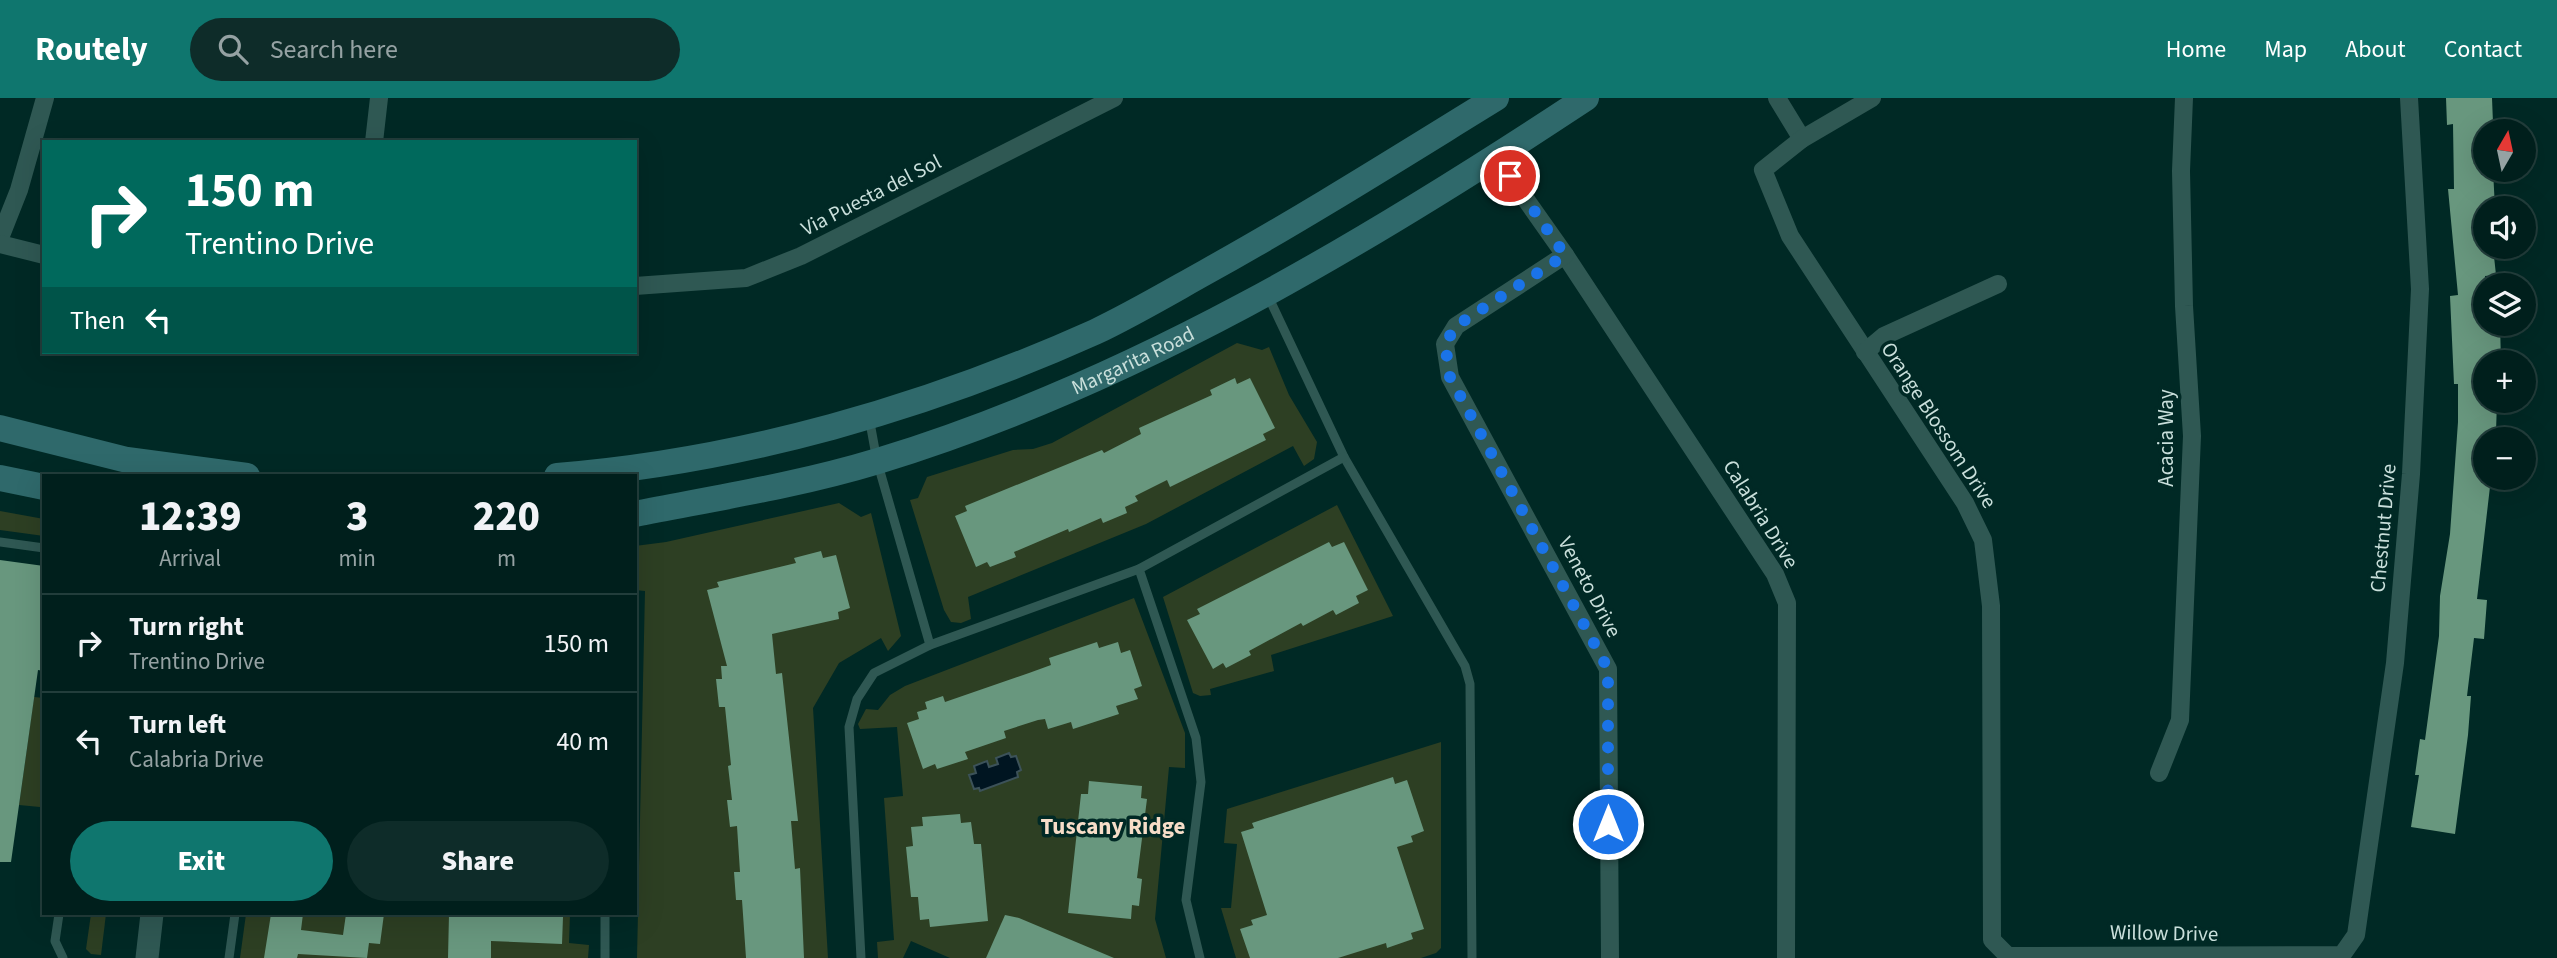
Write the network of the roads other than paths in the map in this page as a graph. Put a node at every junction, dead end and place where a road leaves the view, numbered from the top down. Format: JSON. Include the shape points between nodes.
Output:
{"nodes":[{"id":1,"x":45,"y":98,"type":"edge"},
{"id":2,"x":379,"y":98,"type":"edge"},
{"id":3,"x":1114,"y":98,"type":"edge"},
{"id":4,"x":1496,"y":98,"type":"edge"},
{"id":5,"x":1586,"y":98,"type":"edge"},
{"id":6,"x":1777,"y":98,"type":"edge"},
{"id":7,"x":1872,"y":98,"type":"edge"},
{"id":8,"x":2184,"y":98,"type":"edge"},
{"id":9,"x":2409,"y":98,"type":"edge"},
{"id":10,"x":1802,"y":139,"type":"junction"},
{"id":11,"x":374,"y":140,"type":"edge"},
{"id":12,"x":1496,"y":157,"type":"junction"},
{"id":13,"x":0,"y":241,"type":"edge"},
{"id":14,"x":42,"y":254,"type":"edge"},
{"id":15,"x":1565,"y":255,"type":"junction"},
{"id":16,"x":1998,"y":284,"type":"dead end"},
{"id":17,"x":637,"y":286,"type":"edge"},
{"id":18,"x":1267,"y":295,"type":"junction"},
{"id":19,"x":1865,"y":352,"type":"junction"},
{"id":20,"x":869,"y":415,"type":"junction"},
{"id":21,"x":0,"y":428,"type":"edge"},
{"id":22,"x":1344,"y":457,"type":"junction"},
{"id":23,"x":877,"y":461,"type":"junction"},
{"id":24,"x":207,"y":473,"type":"edge"},
{"id":25,"x":580,"y":474,"type":"edge"},
{"id":26,"x":0,"y":478,"type":"edge"},
{"id":27,"x":42,"y":487,"type":"edge"},
{"id":28,"x":637,"y":514,"type":"edge"},
{"id":29,"x":0,"y":542,"type":"edge"},
{"id":30,"x":42,"y":548,"type":"edge"},
{"id":31,"x":1139,"y":569,"type":"junction"},
{"id":32,"x":930,"y":645,"type":"junction"},
{"id":33,"x":2159,"y":773,"type":"dead end"},
{"id":34,"x":59,"y":915,"type":"edge"},
{"id":35,"x":152,"y":915,"type":"edge"},
{"id":36,"x":235,"y":915,"type":"edge"},
{"id":37,"x":605,"y":915,"type":"edge"},
{"id":38,"x":1992,"y":940,"type":"joint"},
{"id":39,"x":2342,"y":955,"type":"joint"},
{"id":40,"x":64,"y":958,"type":"edge"},
{"id":41,"x":147,"y":958,"type":"edge"},
{"id":42,"x":229,"y":958,"type":"edge"},
{"id":43,"x":605,"y":958,"type":"edge"},
{"id":44,"x":861,"y":958,"type":"edge"},
{"id":45,"x":1200,"y":958,"type":"edge"},
{"id":46,"x":1472,"y":958,"type":"edge"},
{"id":47,"x":1610,"y":958,"type":"edge"},
{"id":48,"x":1786,"y":958,"type":"edge"}],
"edges":[{"from":1,"to":13,"type":"street"},
{"from":2,"to":11,"type":"street"},
{"from":3,"to":17,"type":"street","name":"Via Puesta del Sol","via":[[801,256],[746,278]]},
{"from":4,"to":20,"type":"main road","name":"Margarita Road","via":[[1234,256],[1096,331],[982,378]]},
{"from":5,"to":12,"type":"main road","name":"Margarita Road"},
{"from":6,"to":10,"type":"street"},
{"from":7,"to":10,"type":"street"},
{"from":8,"to":33,"type":"street","name":"Acacia Way","via":[[2183,306],[2192,436],[2180,720]]},
{"from":9,"to":39,"type":"street","name":"Chestnut Drive","via":[[2420,289],[2410,488],[2395,663],[2356,934]]},
{"from":10,"to":19,"type":"street","name":"Orange Blossom Drive","via":[[1763,170],[1790,236]]},
{"from":12,"to":15,"type":"street","name":"Calabria Drive"},
{"from":12,"to":18,"type":"main road","name":"Margarita Road"},
{"from":13,"to":14,"type":"street"},
{"from":15,"to":47,"type":"street","name":"Veneto Drive","via":[[1456,326],[1445,344],[1450,377],[1608,669]]},
{"from":15,"to":48,"type":"street","name":"Calabria Drive","via":[[1775,574],[1787,603]]},
{"from":16,"to":19,"type":"street","via":[[1884,336]]},
{"from":18,"to":22,"type":"lane"},
{"from":18,"to":23,"type":"main road","name":"Margarita Road","via":[[1065,392]]},
{"from":19,"to":38,"type":"street","name":"Orange Blossom Drive","via":[[1965,503],[1983,540],[1992,606]]},
{"from":20,"to":23,"type":"lane"},
{"from":20,"to":25,"type":"main road","name":"Margarita Road","via":[[766,443],[626,470]]},
{"from":21,"to":24,"type":"main road","via":[[127,460]]},
{"from":22,"to":31,"type":"lane"},
{"from":22,"to":46,"type":"lane","via":[[1465,666],[1470,684]]},
{"from":23,"to":28,"type":"main road","name":"Margarita Road","via":[[799,482]]},
{"from":23,"to":32,"type":"lane"},
{"from":26,"to":27,"type":"main road"},
{"from":29,"to":30,"type":"lane"},
{"from":31,"to":32,"type":"lane"},
{"from":31,"to":45,"type":"lane","via":[[1196,738],[1202,782],[1186,900]]},
{"from":32,"to":44,"type":"lane","via":[[874,673],[857,699],[849,727]]},
{"from":34,"to":40,"type":"lane","via":[[55,941]]},
{"from":35,"to":41,"type":"street"},
{"from":36,"to":42,"type":"lane"},
{"from":37,"to":43,"type":"lane"},
{"from":38,"to":39,"type":"street","name":"Willow Drive","via":[[2008,956]]}]}
